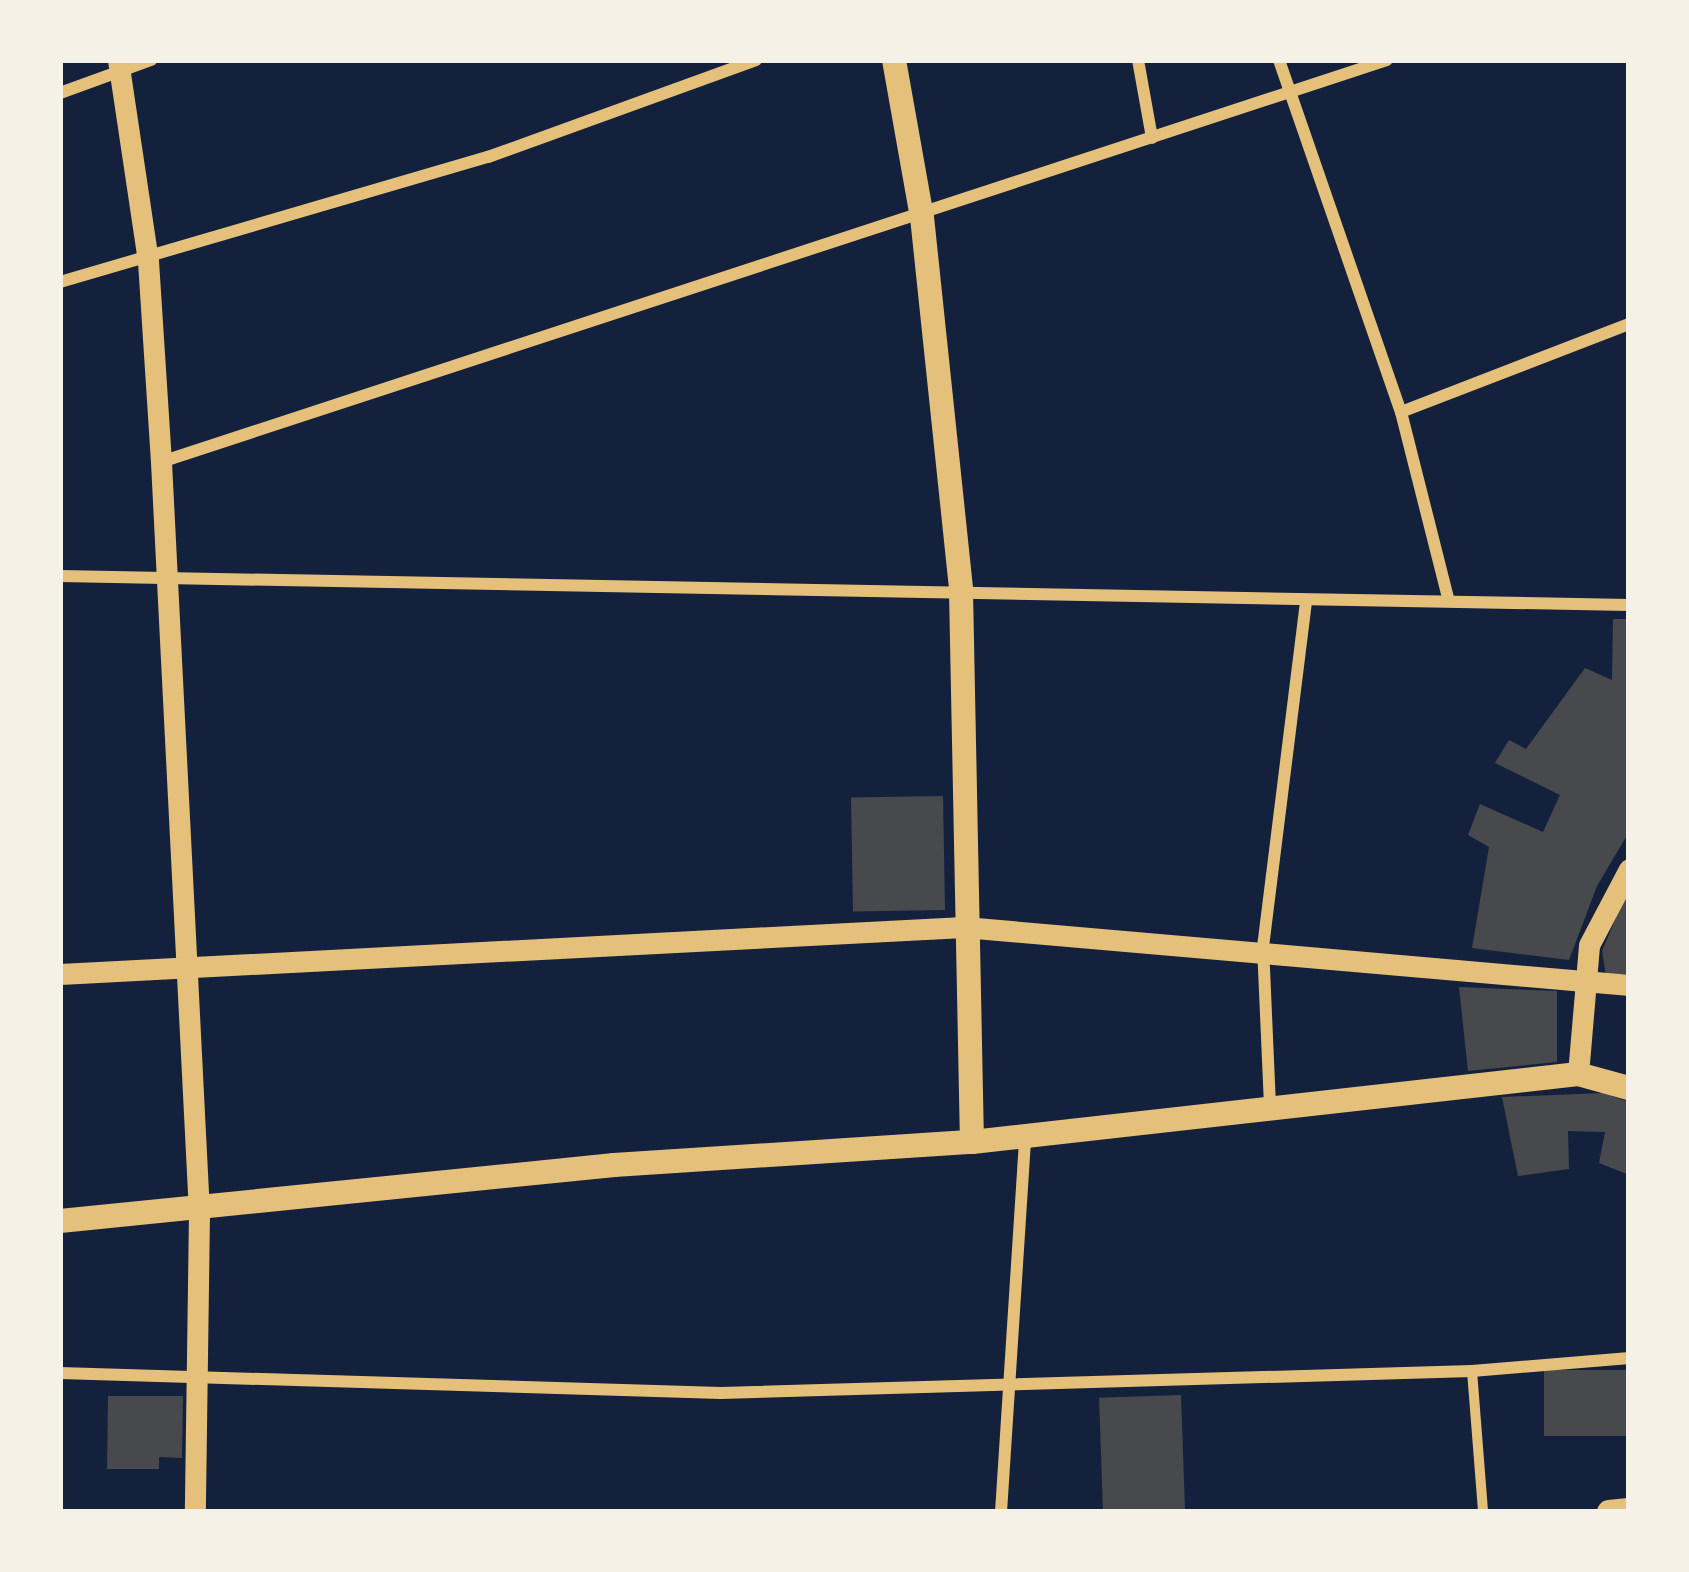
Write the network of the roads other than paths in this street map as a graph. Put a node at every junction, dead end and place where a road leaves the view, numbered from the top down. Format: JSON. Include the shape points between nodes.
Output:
{"nodes":[{"id":1,"x":151,"y":60,"type":"edge"},
{"id":2,"x":756,"y":60,"type":"edge"},
{"id":3,"x":894,"y":60,"type":"edge"},
{"id":4,"x":1138,"y":60,"type":"edge"},
{"id":5,"x":1279,"y":60,"type":"edge"},
{"id":6,"x":1388,"y":60,"type":"edge"},
{"id":7,"x":119,"y":65,"type":"edge"},
{"id":8,"x":1291,"y":91,"type":"junction"},
{"id":9,"x":60,"y":93,"type":"edge"},
{"id":10,"x":1152,"y":138,"type":"junction"},
{"id":11,"x":922,"y":217,"type":"junction"},
{"id":12,"x":148,"y":262,"type":"junction"},
{"id":13,"x":60,"y":282,"type":"edge"},
{"id":14,"x":1629,"y":324,"type":"edge"},
{"id":15,"x":1401,"y":412,"type":"junction"},
{"id":16,"x":161,"y":462,"type":"junction"},
{"id":17,"x":60,"y":576,"type":"edge"},
{"id":18,"x":165,"y":577,"type":"junction"},
{"id":19,"x":962,"y":591,"type":"junction"},
{"id":20,"x":1448,"y":598,"type":"junction"},
{"id":21,"x":1306,"y":600,"type":"junction"},
{"id":22,"x":1629,"y":604,"type":"edge"},
{"id":23,"x":1629,"y":868,"type":"edge"},
{"id":24,"x":964,"y":926,"type":"junction"},
{"id":25,"x":1263,"y":947,"type":"junction"},
{"id":26,"x":186,"y":971,"type":"junction"},
{"id":27,"x":60,"y":974,"type":"edge"},
{"id":28,"x":1581,"y":985,"type":"junction"},
{"id":29,"x":1629,"y":985,"type":"edge"},
{"id":30,"x":1578,"y":1074,"type":"junction"},
{"id":31,"x":1629,"y":1088,"type":"edge"},
{"id":32,"x":1270,"y":1106,"type":"junction"},
{"id":33,"x":1024,"y":1135,"type":"junction"},
{"id":34,"x":972,"y":1142,"type":"junction"},
{"id":35,"x":199,"y":1213,"type":"junction"},
{"id":36,"x":60,"y":1221,"type":"edge"},
{"id":37,"x":1629,"y":1358,"type":"edge"},
{"id":38,"x":1472,"y":1371,"type":"junction"},
{"id":39,"x":60,"y":1373,"type":"edge"},
{"id":40,"x":197,"y":1378,"type":"junction"},
{"id":41,"x":1012,"y":1380,"type":"junction"},
{"id":42,"x":1629,"y":1510,"type":"edge"},
{"id":43,"x":195,"y":1512,"type":"edge"},
{"id":44,"x":1001,"y":1512,"type":"edge"},
{"id":45,"x":1483,"y":1512,"type":"edge"},
{"id":46,"x":1609,"y":1512,"type":"edge"}],
"edges":[{"from":1,"to":7,"type":"street"},
{"from":2,"to":12,"type":"street","via":[[488,158]]},
{"from":3,"to":11,"type":"main road"},
{"from":4,"to":10,"type":"street"},
{"from":5,"to":8,"type":"street"},
{"from":6,"to":8,"type":"street"},
{"from":7,"to":9,"type":"street"},
{"from":7,"to":12,"type":"street"},
{"from":8,"to":10,"type":"street"},
{"from":8,"to":15,"type":"street"},
{"from":10,"to":11,"type":"street"},
{"from":11,"to":16,"type":"street"},
{"from":11,"to":19,"type":"main road"},
{"from":12,"to":13,"type":"street"},
{"from":12,"to":16,"type":"street"},
{"from":14,"to":15,"type":"street"},
{"from":15,"to":20,"type":"street"},
{"from":16,"to":18,"type":"street"},
{"from":17,"to":18,"type":"street"},
{"from":18,"to":19,"type":"street"},
{"from":18,"to":26,"type":"street"},
{"from":19,"to":21,"type":"street"},
{"from":19,"to":24,"type":"main road"},
{"from":20,"to":21,"type":"street"},
{"from":20,"to":22,"type":"street"},
{"from":21,"to":25,"type":"street"},
{"from":23,"to":28,"type":"street","via":[[1589,945]]},
{"from":24,"to":25,"type":"street"},
{"from":24,"to":26,"type":"street"},
{"from":24,"to":34,"type":"main road"},
{"from":25,"to":28,"type":"street"},
{"from":25,"to":32,"type":"street"},
{"from":26,"to":27,"type":"street"},
{"from":26,"to":35,"type":"street"},
{"from":28,"to":29,"type":"street"},
{"from":28,"to":30,"type":"street"},
{"from":30,"to":31,"type":"main road"},
{"from":30,"to":32,"type":"main road"},
{"from":32,"to":33,"type":"main road"},
{"from":33,"to":34,"type":"main road"},
{"from":33,"to":41,"type":"street"},
{"from":34,"to":35,"type":"main road","via":[[614,1165]]},
{"from":35,"to":36,"type":"main road"},
{"from":35,"to":40,"type":"street"},
{"from":37,"to":38,"type":"street"},
{"from":38,"to":41,"type":"street"},
{"from":38,"to":45,"type":"street"},
{"from":39,"to":40,"type":"street"},
{"from":40,"to":41,"type":"street","via":[[721,1393]]},
{"from":40,"to":43,"type":"street"},
{"from":41,"to":44,"type":"street"},
{"from":42,"to":46,"type":"main road"}]}
